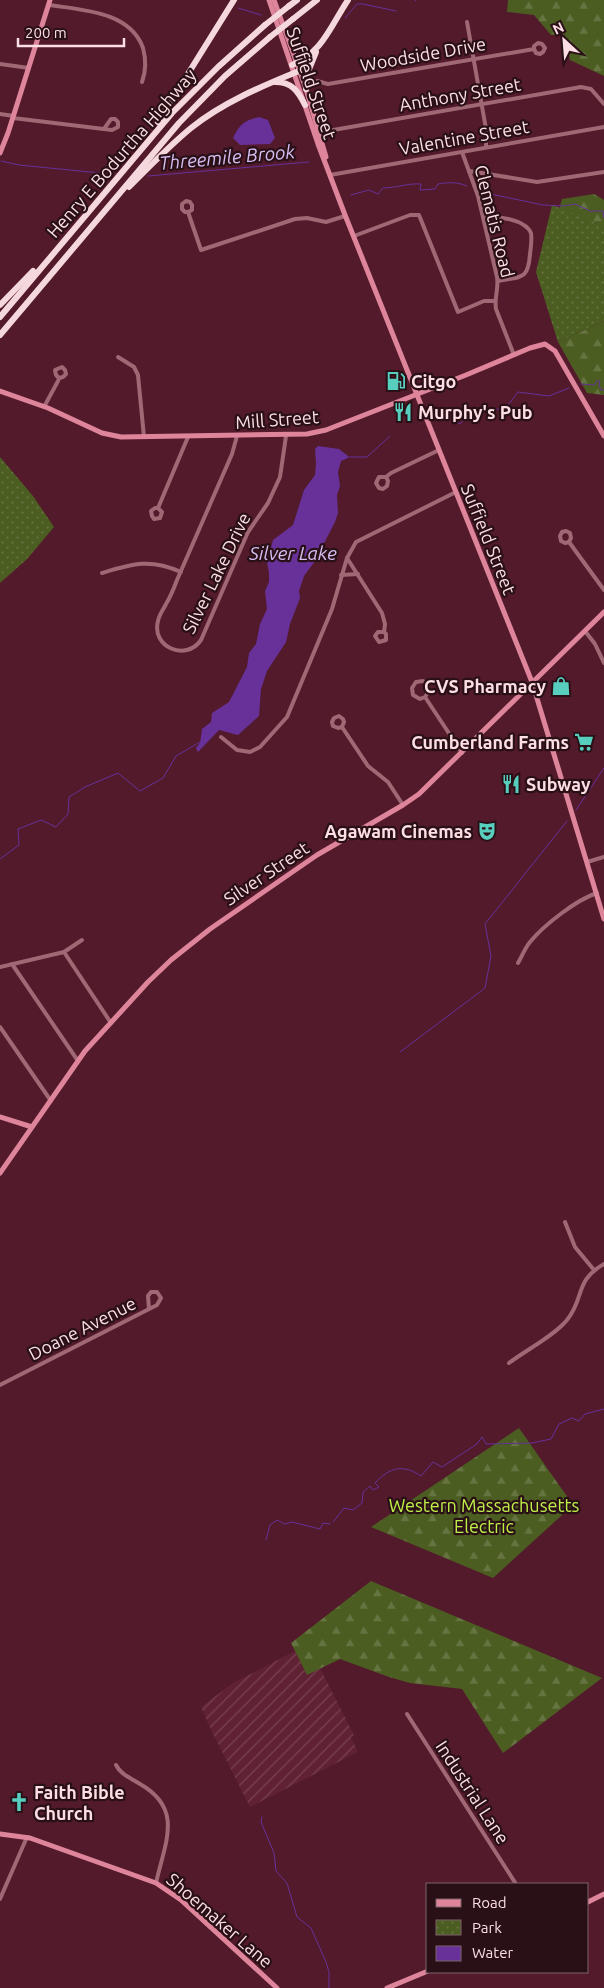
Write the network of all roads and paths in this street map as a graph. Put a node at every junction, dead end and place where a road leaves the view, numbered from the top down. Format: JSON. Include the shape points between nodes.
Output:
{"nodes":[{"id":1,"x":235,"y":0,"type":"edge"},
{"id":2,"x":268,"y":0,"type":"edge"},
{"id":3,"x":274,"y":0,"type":"edge"},
{"id":4,"x":297,"y":0,"type":"edge"},
{"id":5,"x":317,"y":0,"type":"edge"},
{"id":6,"x":348,"y":0,"type":"edge"},
{"id":7,"x":50,"y":2,"type":"edge"},
{"id":8,"x":467,"y":22,"type":"dead end"},
{"id":9,"x":320,"y":45,"type":"junction"},
{"id":10,"x":534,"y":49,"type":"dead end"},
{"id":11,"x":474,"y":59,"type":"junction"},
{"id":12,"x":0,"y":64,"type":"edge"},
{"id":13,"x":294,"y":64,"type":"junction"},
{"id":14,"x":28,"y":68,"type":"junction"},
{"id":15,"x":297,"y":72,"type":"junction"},
{"id":16,"x":317,"y":81,"type":"dead end"},
{"id":17,"x":142,"y":82,"type":"dead end"},
{"id":18,"x":269,"y":83,"type":"junction"},
{"id":19,"x":306,"y":89,"type":"junction"},
{"id":20,"x":482,"y":104,"type":"junction"},
{"id":21,"x":604,"y":104,"type":"edge"},
{"id":22,"x":305,"y":105,"type":"junction"},
{"id":23,"x":0,"y":114,"type":"edge"},
{"id":24,"x":13,"y":117,"type":"junction"},
{"id":25,"x":604,"y":127,"type":"edge"},
{"id":26,"x":104,"y":128,"type":"dead end"},
{"id":27,"x":317,"y":133,"type":"junction"},
{"id":28,"x":486,"y":148,"type":"junction"},
{"id":29,"x":462,"y":152,"type":"junction"},
{"id":30,"x":0,"y":153,"type":"edge"},
{"id":31,"x":470,"y":171,"type":"junction"},
{"id":32,"x":604,"y":172,"type":"edge"},
{"id":33,"x":330,"y":175,"type":"junction"},
{"id":34,"x":117,"y":178,"type":"junction"},
{"id":35,"x":188,"y":212,"type":"dead end"},
{"id":36,"x":345,"y":216,"type":"junction"},
{"id":37,"x":483,"y":217,"type":"junction"},
{"id":38,"x":95,"y":222,"type":"junction"},
{"id":39,"x":71,"y":232,"type":"junction"},
{"id":40,"x":354,"y":236,"type":"junction"},
{"id":41,"x":498,"y":281,"type":"junction"},
{"id":42,"x":495,"y":301,"type":"junction"},
{"id":43,"x":0,"y":305,"type":"edge"},
{"id":44,"x":0,"y":317,"type":"edge"},
{"id":45,"x":0,"y":336,"type":"edge"},
{"id":46,"x":514,"y":355,"type":"junction"},
{"id":47,"x":118,"y":356,"type":"dead end"},
{"id":48,"x":59,"y":378,"type":"dead end"},
{"id":49,"x":0,"y":391,"type":"edge"},
{"id":50,"x":416,"y":395,"type":"junction"},
{"id":51,"x":44,"y":406,"type":"junction"},
{"id":52,"x":237,"y":436,"type":"junction"},
{"id":53,"x":286,"y":436,"type":"junction"},
{"id":54,"x":604,"y":436,"type":"edge"},
{"id":55,"x":188,"y":437,"type":"junction"},
{"id":56,"x":144,"y":438,"type":"junction"},
{"id":57,"x":439,"y":450,"type":"junction"},
{"id":58,"x":386,"y":477,"type":"dead end"},
{"id":59,"x":456,"y":492,"type":"junction"},
{"id":60,"x":158,"y":508,"type":"dead end"},
{"id":61,"x":569,"y":542,"type":"dead end"},
{"id":62,"x":347,"y":558,"type":"junction"},
{"id":63,"x":181,"y":572,"type":"junction"},
{"id":64,"x":102,"y":574,"type":"dead end"},
{"id":65,"x":358,"y":574,"type":"junction"},
{"id":66,"x":341,"y":575,"type":"junction"},
{"id":67,"x":604,"y":590,"type":"edge"},
{"id":68,"x":604,"y":612,"type":"edge"},
{"id":69,"x":584,"y":631,"type":"junction"},
{"id":70,"x":384,"y":632,"type":"dead end"},
{"id":71,"x":604,"y":663,"type":"edge"},
{"id":72,"x":532,"y":682,"type":"junction"},
{"id":73,"x":425,"y":697,"type":"junction"},
{"id":74,"x":342,"y":727,"type":"dead end"},
{"id":75,"x":221,"y":737,"type":"dead end"},
{"id":76,"x":462,"y":753,"type":"junction"},
{"id":77,"x":403,"y":806,"type":"junction"},
{"id":78,"x":604,"y":857,"type":"edge"},
{"id":79,"x":587,"y":862,"type":"junction"},
{"id":80,"x":597,"y":893,"type":"junction"},
{"id":81,"x":604,"y":919,"type":"edge"},
{"id":82,"x":82,"y":940,"type":"dead end"},
{"id":83,"x":64,"y":952,"type":"junction"},
{"id":84,"x":518,"y":963,"type":"dead end"},
{"id":85,"x":12,"y":964,"type":"junction"},
{"id":86,"x":0,"y":967,"type":"edge"},
{"id":87,"x":111,"y":1023,"type":"junction"},
{"id":88,"x":0,"y":1027,"type":"edge"},
{"id":89,"x":78,"y":1061,"type":"junction"},
{"id":90,"x":50,"y":1100,"type":"junction"},
{"id":91,"x":0,"y":1117,"type":"edge"},
{"id":92,"x":32,"y":1127,"type":"junction"},
{"id":93,"x":0,"y":1173,"type":"edge"},
{"id":94,"x":565,"y":1222,"type":"dead end"},
{"id":95,"x":604,"y":1264,"type":"edge"},
{"id":96,"x":594,"y":1270,"type":"junction"},
{"id":97,"x":149,"y":1309,"type":"junction"},
{"id":98,"x":508,"y":1363,"type":"dead end"},
{"id":99,"x":0,"y":1385,"type":"edge"},
{"id":100,"x":407,"y":1714,"type":"dead end"},
{"id":101,"x":116,"y":1765,"type":"dead end"},
{"id":102,"x":0,"y":1834,"type":"edge"},
{"id":103,"x":27,"y":1837,"type":"junction"},
{"id":104,"x":156,"y":1882,"type":"junction"},
{"id":105,"x":515,"y":1883,"type":"edge"},
{"id":106,"x":604,"y":1894,"type":"edge"},
{"id":107,"x":0,"y":1899,"type":"edge"},
{"id":108,"x":589,"y":1902,"type":"edge"},
{"id":109,"x":426,"y":1972,"type":"edge"},
{"id":110,"x":277,"y":1988,"type":"edge"},
{"id":111,"x":387,"y":1988,"type":"edge"}],
"edges":[{"from":1,"to":34,"type":"highway","via":[[164,116]]},
{"from":2,"to":13,"type":"street","name":"Suffield Street"},
{"from":3,"to":13,"type":"street","name":"Suffield Street"},
{"from":4,"to":34,"type":"highway","name":"Henry E Bodurtha Highway","bridge":true,"via":[[194,90]]},
{"from":5,"to":38,"type":"highway","name":"Henry E Bodurtha Highway","bridge":true,"via":[[234,67],[197,103]]},
{"from":6,"to":9,"type":"highway"},
{"from":7,"to":14,"type":"street"},
{"from":7,"to":17,"type":"street","via":[[111,17],[129,27],[145,54]]},
{"from":8,"to":11,"type":"street"},
{"from":9,"to":13,"type":"highway","via":[[309,57]]},
{"from":9,"to":19,"type":"highway","via":[[307,74]]},
{"from":10,"to":11,"type":"street","name":"Woodside Drive"},
{"from":11,"to":16,"type":"street","name":"Woodside Drive","via":[[328,84]]},
{"from":11,"to":20,"type":"street"},
{"from":12,"to":14,"type":"street"},
{"from":13,"to":15,"type":"street","name":"Suffield Street"},
{"from":14,"to":24,"type":"street"},
{"from":15,"to":18,"type":"highway"},
{"from":15,"to":19,"type":"street","name":"Suffield Street"},
{"from":15,"to":22,"type":"street","name":"Suffield Street"},
{"from":18,"to":22,"type":"highway","via":[[292,86]]},
{"from":18,"to":38,"type":"highway","via":[[191,128]]},
{"from":19,"to":27,"type":"street","name":"Suffield Street"},
{"from":20,"to":21,"type":"street","name":"Anthony Street","via":[[581,87],[591,89]]},
{"from":20,"to":27,"type":"street","name":"Anthony Street"},
{"from":20,"to":28,"type":"street"},
{"from":22,"to":27,"type":"street","name":"Suffield Street"},
{"from":23,"to":24,"type":"street"},
{"from":24,"to":26,"type":"street"},
{"from":24,"to":30,"type":"street"},
{"from":25,"to":28,"type":"street","name":"Valentine Street"},
{"from":27,"to":33,"type":"street","name":"Suffield Street"},
{"from":28,"to":29,"type":"street","name":"Valentine Street"},
{"from":29,"to":31,"type":"street","name":"Clematis Road"},
{"from":29,"to":33,"type":"street","name":"Valentine Street"},
{"from":31,"to":32,"type":"street","via":[[537,182]]},
{"from":31,"to":37,"type":"street","name":"Clematis Road"},
{"from":33,"to":36,"type":"street","name":"Suffield Street"},
{"from":34,"to":39,"type":"highway","name":"Henry E Bodurtha Highway"},
{"from":35,"to":36,"type":"street","via":[[201,250],[295,218],[326,222]]},
{"from":36,"to":40,"type":"street","name":"Suffield Street"},
{"from":37,"to":41,"type":"street","name":"Clematis Road"},
{"from":37,"to":41,"type":"street","via":[[523,224],[531,233],[527,272]]},
{"from":38,"to":45,"type":"highway","name":"Henry E Bodurtha Highway"},
{"from":39,"to":43,"type":"highway"},
{"from":39,"to":44,"type":"highway","name":"Henry E Bodurtha Highway"},
{"from":40,"to":42,"type":"street","via":[[410,215],[419,215],[458,312],[484,301]]},
{"from":40,"to":50,"type":"street","name":"Suffield Street"},
{"from":41,"to":42,"type":"street","name":"Clematis Road"},
{"from":42,"to":46,"type":"street","name":"Clematis Road"},
{"from":46,"to":50,"type":"street","name":"Mill Street"},
{"from":46,"to":54,"type":"street","name":"Mill Street","via":[[548,345]]},
{"from":47,"to":56,"type":"street","via":[[134,367],[138,375]]},
{"from":48,"to":51,"type":"street"},
{"from":49,"to":51,"type":"street","name":"Mill Street"},
{"from":50,"to":53,"type":"street","name":"Mill Street","via":[[326,430]]},
{"from":50,"to":57,"type":"street","name":"Suffield Street"},
{"from":51,"to":56,"type":"street","name":"Mill Street","via":[[102,432]]},
{"from":52,"to":53,"type":"street","name":"Mill Street"},
{"from":52,"to":55,"type":"street","name":"Mill Street"},
{"from":52,"to":63,"type":"street","name":"Silver Lake Drive"},
{"from":53,"to":63,"type":"street","name":"Silver Lake Drive","via":[[280,477],[268,503],[248,532],[203,636],[196,646],[180,651],[172,650],[162,642],[157,627]]},
{"from":55,"to":56,"type":"street","name":"Mill Street"},
{"from":55,"to":60,"type":"street"},
{"from":57,"to":58,"type":"street"},
{"from":57,"to":59,"type":"street","name":"Suffield Street"},
{"from":59,"to":62,"type":"street","via":[[362,538],[354,544]]},
{"from":59,"to":72,"type":"street","name":"Suffield Street"},
{"from":61,"to":67,"type":"street"},
{"from":62,"to":65,"type":"street"},
{"from":62,"to":66,"type":"street"},
{"from":63,"to":64,"type":"street","via":[[161,564],[146,563]]},
{"from":65,"to":66,"type":"street"},
{"from":65,"to":70,"type":"street","via":[[382,613]]},
{"from":66,"to":75,"type":"street","via":[[330,615],[287,717],[260,747],[250,752],[237,750]]},
{"from":68,"to":69,"type":"street","name":"Silver Street"},
{"from":69,"to":71,"type":"street"},
{"from":69,"to":72,"type":"street","name":"Silver Street"},
{"from":72,"to":76,"type":"street","name":"Silver Street"},
{"from":72,"to":79,"type":"street","name":"Suffield Street"},
{"from":73,"to":73,"type":"street","via":[[429,691],[428,684],[414,683],[413,695],[420,699]]},
{"from":73,"to":76,"type":"street"},
{"from":74,"to":77,"type":"street","via":[[368,766],[388,782]]},
{"from":76,"to":77,"type":"street","name":"Silver Street","via":[[428,787]]},
{"from":77,"to":87,"type":"street","name":"Silver Street","via":[[327,849],[198,938],[158,972]]},
{"from":78,"to":79,"type":"street"},
{"from":79,"to":80,"type":"street","name":"Suffield Street"},
{"from":80,"to":81,"type":"street","name":"Suffield Street"},
{"from":80,"to":84,"type":"street","via":[[580,900],[545,928],[529,944]]},
{"from":82,"to":83,"type":"street"},
{"from":83,"to":85,"type":"street"},
{"from":83,"to":87,"type":"street"},
{"from":85,"to":86,"type":"street"},
{"from":85,"to":89,"type":"street"},
{"from":87,"to":89,"type":"street","name":"Silver Street"},
{"from":88,"to":90,"type":"street"},
{"from":89,"to":90,"type":"street","name":"Silver Street"},
{"from":90,"to":92,"type":"street","name":"Silver Street"},
{"from":91,"to":92,"type":"street"},
{"from":92,"to":93,"type":"street","name":"Silver Street"},
{"from":94,"to":96,"type":"street","via":[[575,1247]]},
{"from":95,"to":96,"type":"street"},
{"from":96,"to":98,"type":"street","via":[[586,1276],[566,1321]]},
{"from":97,"to":97,"type":"street","name":"Doane Avenue","via":[[161,1301],[157,1292],[148,1295]]},
{"from":97,"to":99,"type":"street","name":"Doane Avenue"},
{"from":100,"to":105,"type":"street","name":"Industrial Lane"},
{"from":101,"to":104,"type":"street","via":[[123,1774],[157,1795],[167,1812],[168,1831]]},
{"from":102,"to":103,"type":"street","name":"Shoemaker Lane"},
{"from":103,"to":104,"type":"street","name":"Shoemaker Lane"},
{"from":103,"to":107,"type":"street"},
{"from":104,"to":110,"type":"street","name":"Shoemaker Lane","via":[[181,1900]]},
{"from":106,"to":108,"type":"street"},
{"from":109,"to":111,"type":"street"}]}
